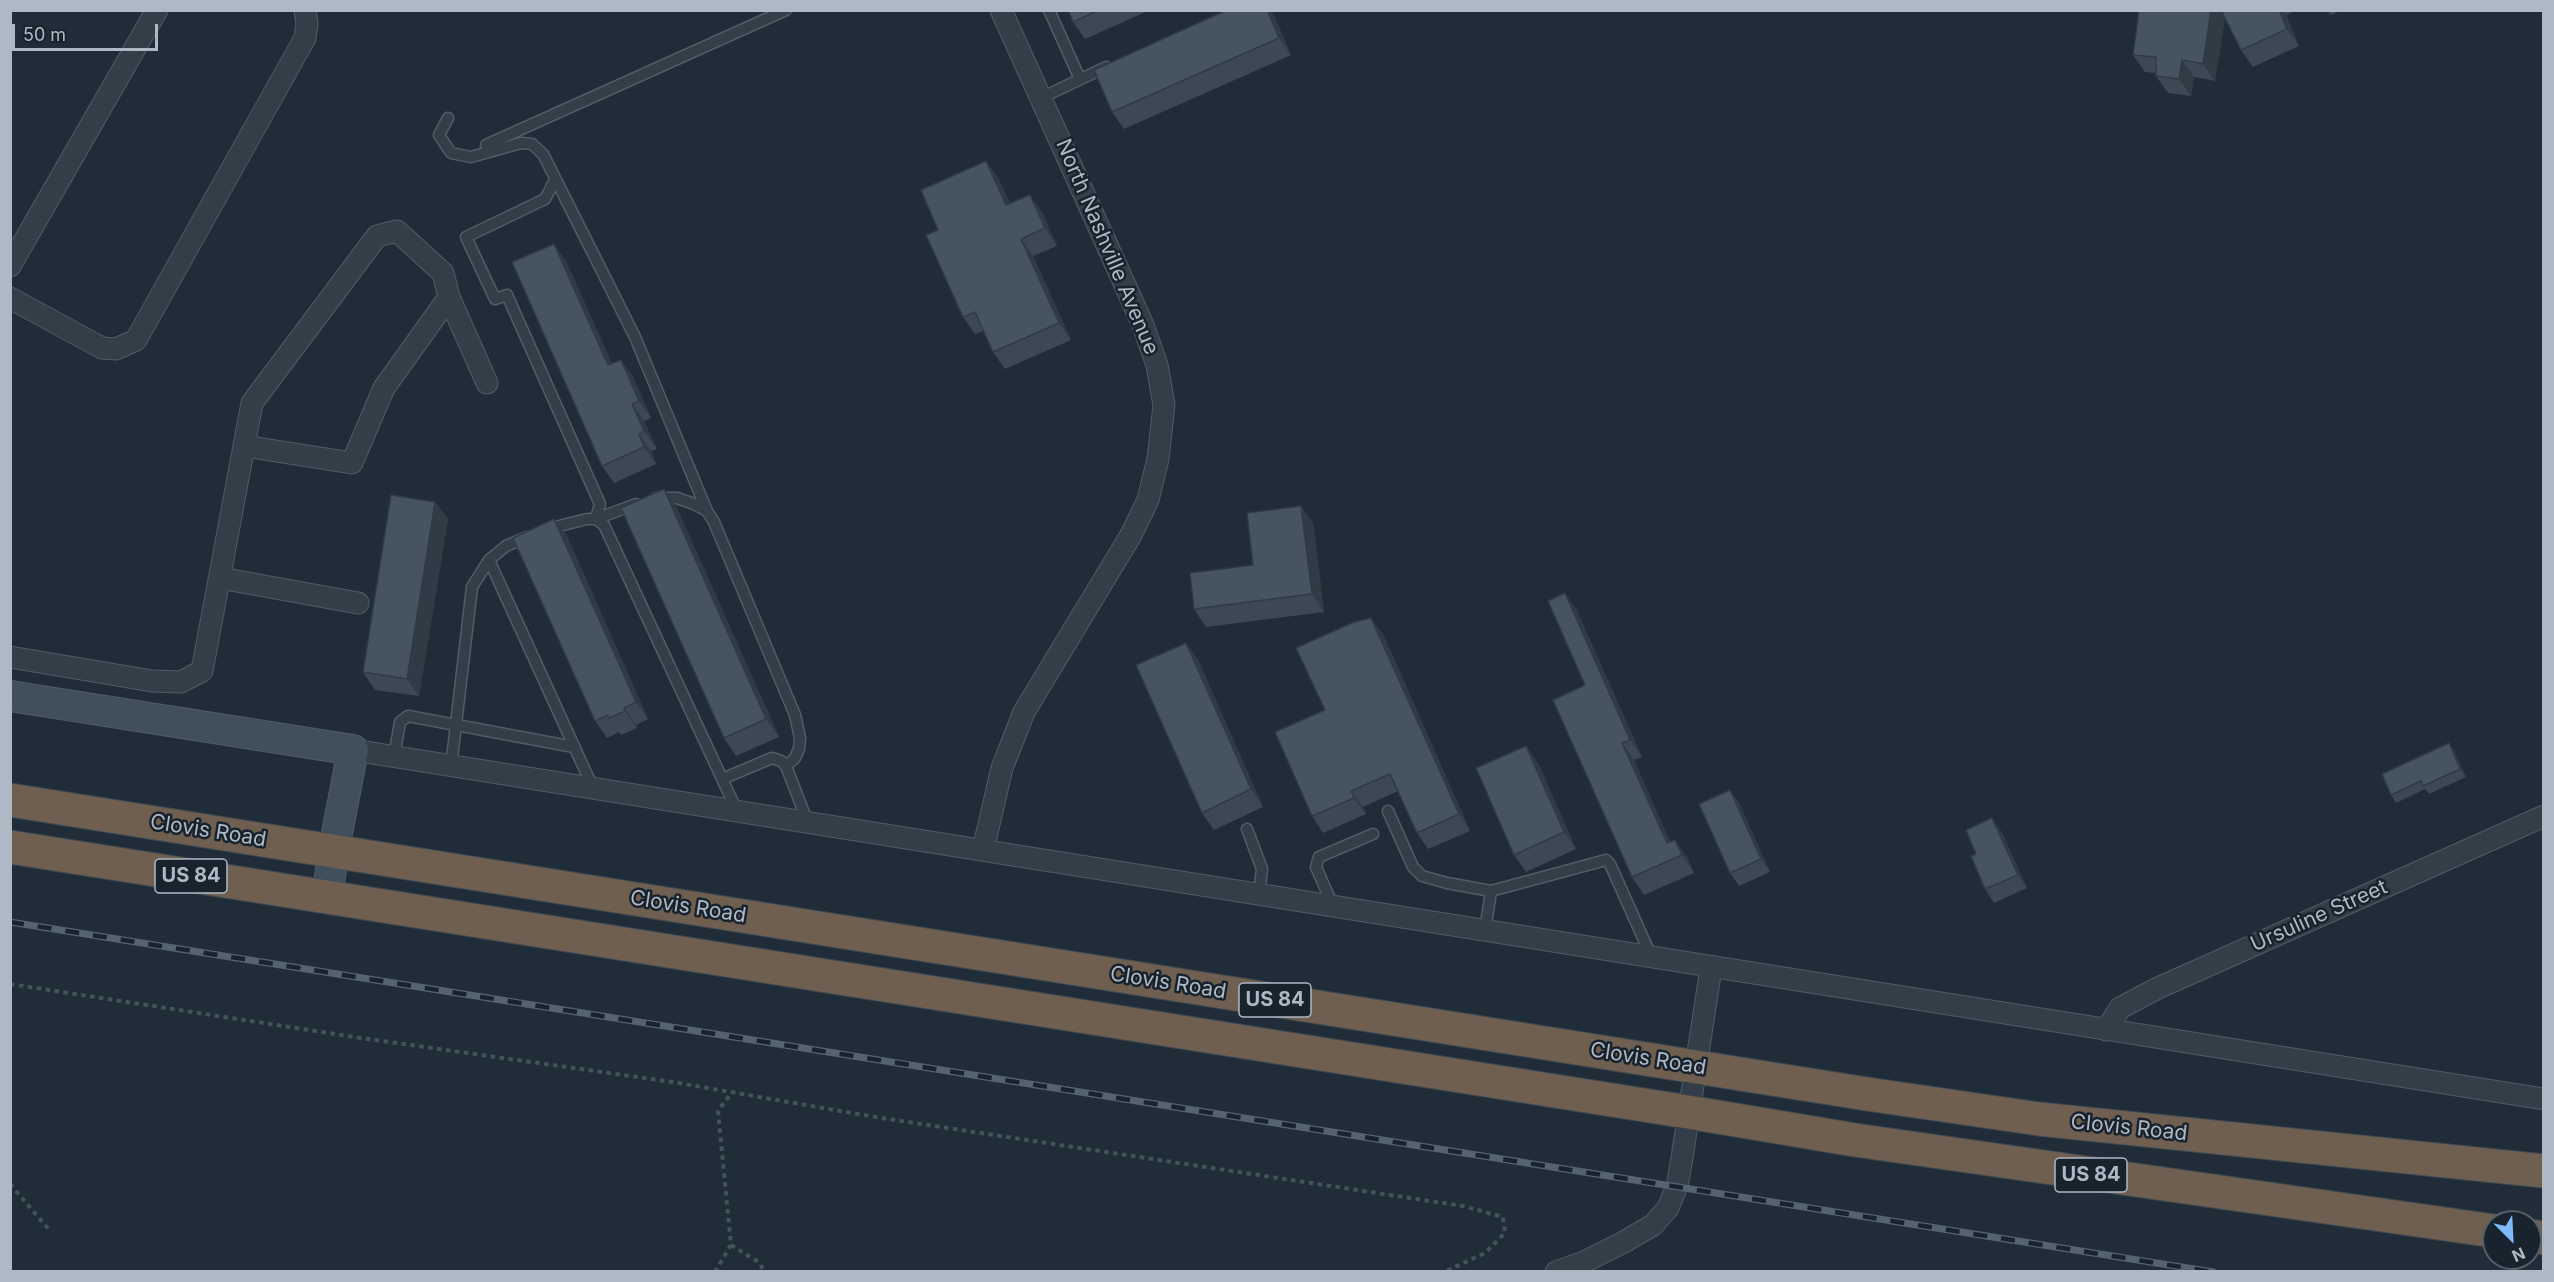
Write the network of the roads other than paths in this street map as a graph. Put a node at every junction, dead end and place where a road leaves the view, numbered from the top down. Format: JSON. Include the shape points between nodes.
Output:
{"nodes":[{"id":1,"x":156,"y":10,"type":"edge"},
{"id":2,"x":305,"y":10,"type":"edge"},
{"id":3,"x":786,"y":10,"type":"edge"},
{"id":4,"x":1001,"y":10,"type":"edge"},
{"id":5,"x":1049,"y":10,"type":"edge"},
{"id":6,"x":1119,"y":61,"type":"edge"},
{"id":7,"x":1080,"y":80,"type":"junction"},
{"id":8,"x":1041,"y":98,"type":"junction"},
{"id":9,"x":448,"y":118,"type":"dead end"},
{"id":10,"x":464,"y":155,"type":"junction"},
{"id":11,"x":555,"y":180,"type":"junction"},
{"id":12,"x":10,"y":266,"type":"edge"},
{"id":13,"x":449,"y":297,"type":"junction"},
{"id":14,"x":10,"y":298,"type":"edge"},
{"id":15,"x":487,"y":383,"type":"dead end"},
{"id":16,"x":244,"y":446,"type":"junction"},
{"id":17,"x":707,"y":511,"type":"junction"},
{"id":18,"x":596,"y":519,"type":"junction"},
{"id":19,"x":489,"y":560,"type":"junction"},
{"id":20,"x":220,"y":578,"type":"junction"},
{"id":21,"x":358,"y":603,"type":"dead end"},
{"id":22,"x":10,"y":657,"type":"edge"},
{"id":23,"x":10,"y":696,"type":"edge"},
{"id":24,"x":456,"y":727,"type":"junction"},
{"id":25,"x":574,"y":747,"type":"junction"},
{"id":26,"x":353,"y":750,"type":"junction"},
{"id":27,"x":393,"y":757,"type":"junction"},
{"id":28,"x":451,"y":766,"type":"junction"},
{"id":29,"x":786,"y":766,"type":"junction"},
{"id":30,"x":722,"y":779,"type":"junction"},
{"id":31,"x":594,"y":790,"type":"junction"},
{"id":32,"x":10,"y":800,"type":"edge"},
{"id":33,"x":1388,"y":811,"type":"dead end"},
{"id":34,"x":738,"y":813,"type":"junction"},
{"id":35,"x":2544,"y":816,"type":"edge"},
{"id":36,"x":808,"y":824,"type":"junction"},
{"id":37,"x":1247,"y":829,"type":"dead end"},
{"id":38,"x":1373,"y":834,"type":"dead end"},
{"id":39,"x":10,"y":847,"type":"edge"},
{"id":40,"x":334,"y":849,"type":"junction"},
{"id":41,"x":983,"y":850,"type":"junction"},
{"id":42,"x":1491,"y":891,"type":"junction"},
{"id":43,"x":1259,"y":895,"type":"junction"},
{"id":44,"x":327,"y":897,"type":"junction"},
{"id":45,"x":1333,"y":907,"type":"junction"},
{"id":46,"x":1485,"y":931,"type":"junction"},
{"id":47,"x":1652,"y":958,"type":"junction"},
{"id":48,"x":1712,"y":968,"type":"junction"},
{"id":49,"x":2106,"y":1030,"type":"junction"},
{"id":50,"x":1696,"y":1066,"type":"junction"},
{"id":51,"x":2544,"y":1100,"type":"edge"},
{"id":52,"x":1688,"y":1112,"type":"junction"},
{"id":53,"x":2544,"y":1171,"type":"edge"},
{"id":54,"x":2482,"y":1229,"type":"edge"},
{"id":55,"x":1556,"y":1272,"type":"edge"}],
"edges":[{"from":1,"to":12,"type":"street"},
{"from":2,"to":14,"type":"street","via":[[305,38],[136,340],[116,349],[102,348]]},
{"from":3,"to":10,"type":"lane"},
{"from":4,"to":8,"type":"street","name":"North Nashville Avenue"},
{"from":5,"to":7,"type":"lane"},
{"from":6,"to":7,"type":"lane"},
{"from":7,"to":8,"type":"lane"},
{"from":8,"to":41,"type":"street","name":"North Nashville Avenue","via":[[1143,324],[1157,365],[1164,405],[1163,430],[1148,500],[1131,535],[1014,735]]},
{"from":9,"to":10,"type":"lane","via":[[439,135],[451,153]]},
{"from":10,"to":11,"type":"lane","via":[[471,158],[495,148],[532,144],[543,154]]},
{"from":11,"to":17,"type":"lane","via":[[635,337]]},
{"from":11,"to":18,"type":"lane","via":[[545,199],[466,237],[495,299],[507,295],[600,504]]},
{"from":13,"to":15,"type":"street"},
{"from":13,"to":16,"type":"street","via":[[384,388],[352,463]]},
{"from":13,"to":16,"type":"street","via":[[443,273],[397,231],[376,236],[252,403]]},
{"from":16,"to":20,"type":"street"},
{"from":17,"to":18,"type":"lane","via":[[677,498],[661,496]]},
{"from":17,"to":29,"type":"lane","via":[[795,715],[799,749]]},
{"from":18,"to":19,"type":"lane","via":[[550,528],[506,546]]},
{"from":18,"to":30,"type":"lane","via":[[604,525]]},
{"from":19,"to":24,"type":"lane","via":[[472,587]]},
{"from":19,"to":25,"type":"lane"},
{"from":20,"to":21,"type":"street"},
{"from":20,"to":22,"type":"street","via":[[202,671],[182,682],[152,681]]},
{"from":23,"to":26,"type":"street"},
{"from":24,"to":25,"type":"lane"},
{"from":24,"to":27,"type":"lane","via":[[402,718]]},
{"from":24,"to":28,"type":"lane"},
{"from":25,"to":31,"type":"lane"},
{"from":26,"to":27,"type":"street"},
{"from":26,"to":40,"type":"street"},
{"from":27,"to":28,"type":"street"},
{"from":28,"to":31,"type":"street"},
{"from":29,"to":30,"type":"lane","via":[[772,758]]},
{"from":29,"to":36,"type":"lane"},
{"from":30,"to":34,"type":"lane"},
{"from":31,"to":34,"type":"street"},
{"from":32,"to":40,"type":"highway","name":"Clovis Road","number":"US 84"},
{"from":33,"to":42,"type":"lane","via":[[1413,867],[1422,876]]},
{"from":34,"to":36,"type":"street"},
{"from":35,"to":49,"type":"street","name":"Ursuline Street","via":[[2158,988],[2120,1008]]},
{"from":36,"to":41,"type":"street"},
{"from":37,"to":43,"type":"lane","via":[[1262,869]]},
{"from":38,"to":45,"type":"lane","via":[[1319,857],[1317,867]]},
{"from":39,"to":44,"type":"highway","number":"US 84"},
{"from":40,"to":44,"type":"street"},
{"from":40,"to":50,"type":"highway","name":"Clovis Road","number":"US 84"},
{"from":41,"to":43,"type":"street"},
{"from":42,"to":46,"type":"lane"},
{"from":42,"to":47,"type":"lane","via":[[1606,860]]},
{"from":43,"to":45,"type":"street"},
{"from":44,"to":52,"type":"highway","number":"US 84"},
{"from":45,"to":46,"type":"street"},
{"from":46,"to":47,"type":"street"},
{"from":47,"to":48,"type":"street"},
{"from":48,"to":49,"type":"street"},
{"from":48,"to":50,"type":"street"},
{"from":49,"to":51,"type":"street"},
{"from":50,"to":52,"type":"street"},
{"from":50,"to":53,"type":"highway","name":"Clovis Road","number":"US 84","via":[[2039,1119]]},
{"from":52,"to":54,"type":"highway","number":"US 84","via":[[2007,1163]]},
{"from":52,"to":55,"type":"street","via":[[1677,1186],[1668,1208],[1653,1226]]}]}
